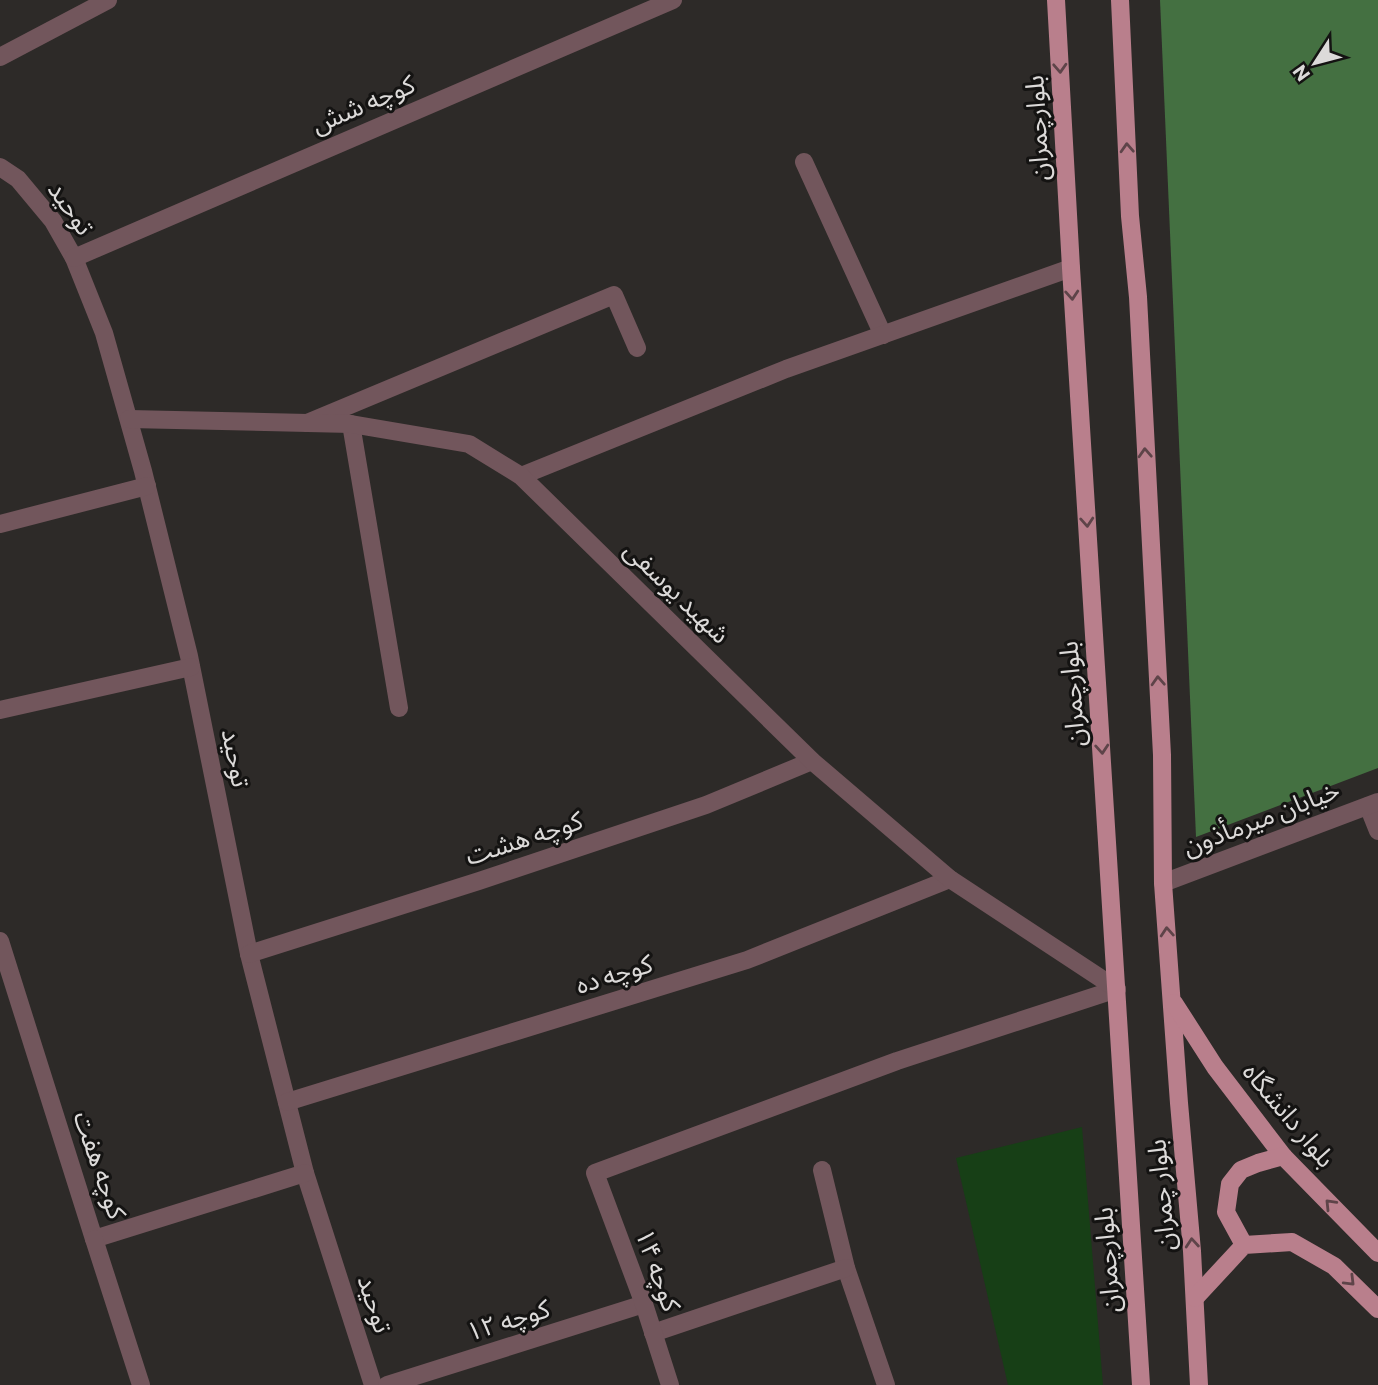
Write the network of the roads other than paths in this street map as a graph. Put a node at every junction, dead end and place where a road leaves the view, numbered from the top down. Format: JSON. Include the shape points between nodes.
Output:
{"nodes":[{"id":1,"x":108,"y":0,"type":"edge"},
{"id":2,"x":673,"y":0,"type":"edge"},
{"id":3,"x":1056,"y":0,"type":"edge"},
{"id":4,"x":1119,"y":0,"type":"edge"},
{"id":5,"x":0,"y":57,"type":"edge"},
{"id":6,"x":804,"y":162,"type":"dead end"},
{"id":7,"x":0,"y":167,"type":"edge"},
{"id":8,"x":74,"y":258,"type":"junction"},
{"id":9,"x":1071,"y":268,"type":"junction"},
{"id":10,"x":883,"y":334,"type":"junction"},
{"id":11,"x":637,"y":348,"type":"dead end"},
{"id":12,"x":129,"y":419,"type":"junction"},
{"id":13,"x":307,"y":423,"type":"junction"},
{"id":14,"x":351,"y":424,"type":"junction"},
{"id":15,"x":521,"y":476,"type":"junction"},
{"id":16,"x":147,"y":486,"type":"junction"},
{"id":17,"x":0,"y":524,"type":"edge"},
{"id":18,"x":191,"y":667,"type":"junction"},
{"id":19,"x":399,"y":709,"type":"dead end"},
{"id":20,"x":0,"y":710,"type":"edge"},
{"id":21,"x":813,"y":761,"type":"junction"},
{"id":22,"x":1373,"y":804,"type":"edge"},
{"id":23,"x":1378,"y":831,"type":"edge"},
{"id":24,"x":950,"y":879,"type":"junction"},
{"id":25,"x":1163,"y":883,"type":"junction"},
{"id":26,"x":0,"y":941,"type":"edge"},
{"id":27,"x":249,"y":954,"type":"junction"},
{"id":28,"x":1117,"y":989,"type":"junction"},
{"id":29,"x":1172,"y":1000,"type":"junction"},
{"id":30,"x":287,"y":1102,"type":"junction"},
{"id":31,"x":1283,"y":1156,"type":"junction"},
{"id":32,"x":822,"y":1170,"type":"dead end"},
{"id":33,"x":305,"y":1173,"type":"junction"},
{"id":34,"x":94,"y":1239,"type":"junction"},
{"id":35,"x":1244,"y":1245,"type":"junction"},
{"id":36,"x":1378,"y":1253,"type":"edge"},
{"id":37,"x":846,"y":1268,"type":"junction"},
{"id":38,"x":1195,"y":1298,"type":"junction"},
{"id":39,"x":644,"y":1304,"type":"junction"},
{"id":40,"x":1378,"y":1309,"type":"edge"},
{"id":41,"x":653,"y":1333,"type":"junction"},
{"id":42,"x":141,"y":1385,"type":"edge"},
{"id":43,"x":373,"y":1385,"type":"edge"},
{"id":44,"x":387,"y":1385,"type":"edge"},
{"id":45,"x":670,"y":1385,"type":"edge"},
{"id":46,"x":886,"y":1385,"type":"edge"},
{"id":47,"x":1142,"y":1385,"type":"edge"},
{"id":48,"x":1199,"y":1385,"type":"edge"}],
"edges":[{"from":1,"to":5,"type":"street"},
{"from":2,"to":8,"type":"street","name":"کوچه شش"},
{"from":3,"to":9,"type":"main road","name":"بلوارچمران","one_way":true},
{"from":25,"to":4,"type":"main road","name":"بلوار چمران","one_way":true,"via":[[1162,755]]},
{"from":6,"to":10,"type":"street"},
{"from":7,"to":8,"type":"street","name":"توحید","via":[[18,180],[53,221]]},
{"from":8,"to":12,"type":"street","name":"توحید","via":[[104,333]]},
{"from":9,"to":10,"type":"street"},
{"from":9,"to":28,"type":"main road","name":"بلوارچمران","one_way":true},
{"from":10,"to":15,"type":"street"},
{"from":11,"to":13,"type":"street","via":[[614,295]]},
{"from":12,"to":13,"type":"street","name":"شهید یوسفی"},
{"from":12,"to":16,"type":"street","name":"توحید"},
{"from":13,"to":14,"type":"street","name":"شهید یوسفی"},
{"from":14,"to":15,"type":"street","name":"شهید یوسفی","via":[[470,444]]},
{"from":14,"to":19,"type":"street"},
{"from":15,"to":21,"type":"street","name":"شهید یوسفی"},
{"from":16,"to":17,"type":"street"},
{"from":16,"to":18,"type":"street","name":"توحید"},
{"from":18,"to":20,"type":"street"},
{"from":18,"to":27,"type":"street","name":"توحید"},
{"from":21,"to":24,"type":"street","name":"شهید یوسفی"},
{"from":21,"to":27,"type":"street","name":"کوچه هشت","via":[[693,809]]},
{"from":22,"to":23,"type":"street"},
{"from":22,"to":25,"type":"street","name":"خیابان میرمأذون"},
{"from":24,"to":28,"type":"street","name":"شهید یوسفی"},
{"from":24,"to":30,"type":"street","name":"کوچه ده","via":[[747,960]]},
{"from":29,"to":25,"type":"main road","name":"بلوار چمران","one_way":true},
{"from":26,"to":34,"type":"street","name":"کوچه هفت"},
{"from":27,"to":30,"type":"street","name":"توحید"},
{"from":28,"to":39,"type":"street","name":"کوچه ۱۴","via":[[897,1061],[595,1173]]},
{"from":28,"to":47,"type":"main road","name":"بلوارچمران"},
{"from":29,"to":31,"type":"main road","name":"بلوار دانشگاه","via":[[1215,1067]]},
{"from":38,"to":29,"type":"main road","name":"بلوار چمران","one_way":true},
{"from":30,"to":33,"type":"street","name":"توحید"},
{"from":31,"to":35,"type":"main road","via":[[1241,1170],[1230,1184],[1226,1212]]},
{"from":36,"to":31,"type":"main road","name":"بلوار دانشگاه","one_way":true},
{"from":32,"to":37,"type":"street"},
{"from":33,"to":34,"type":"street","name":"کوچه هفت"},
{"from":33,"to":43,"type":"street","name":"توحید"},
{"from":34,"to":42,"type":"street"},
{"from":35,"to":38,"type":"main road"},
{"from":35,"to":40,"type":"main road","one_way":true,"via":[[1292,1242],[1335,1266]]},
{"from":37,"to":41,"type":"street"},
{"from":37,"to":46,"type":"street"},
{"from":38,"to":48,"type":"main road","name":"بلوار چمران"},
{"from":39,"to":41,"type":"street","name":"کوچه ۱۴"},
{"from":39,"to":44,"type":"street","name":"کوچه ۱۲"},
{"from":41,"to":45,"type":"street","name":"کوچه ۱۴"}]}
